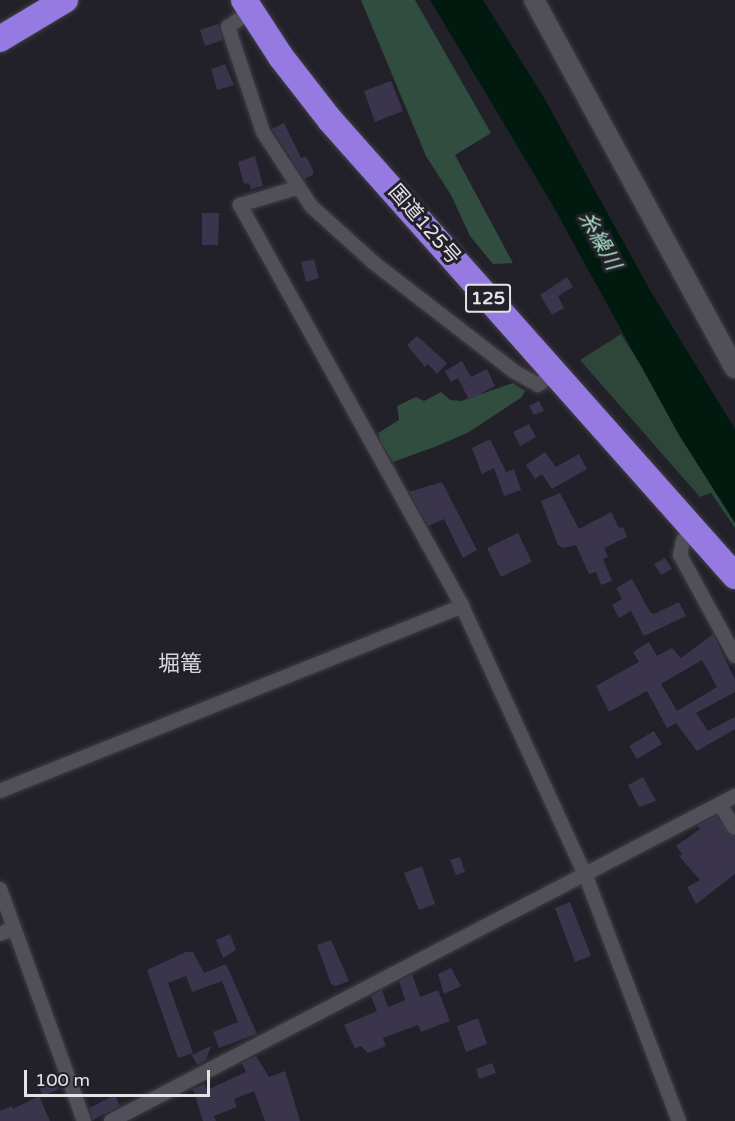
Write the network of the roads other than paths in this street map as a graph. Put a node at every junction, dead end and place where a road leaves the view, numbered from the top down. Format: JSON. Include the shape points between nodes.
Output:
{"nodes":[{"id":1,"x":33,"y":0,"type":"edge"},
{"id":2,"x":65,"y":0,"type":"edge"},
{"id":3,"x":534,"y":0,"type":"edge"},
{"id":4,"x":248,"y":6,"type":"edge"},
{"id":5,"x":0,"y":20,"type":"edge"},
{"id":6,"x":0,"y":39,"type":"edge"},
{"id":7,"x":296,"y":188,"type":"junction"},
{"id":8,"x":735,"y":368,"type":"edge"},
{"id":9,"x":554,"y":373,"type":"junction"},
{"id":10,"x":692,"y":528,"type":"junction"},
{"id":11,"x":735,"y":576,"type":"edge"},
{"id":12,"x":462,"y":606,"type":"junction"},
{"id":13,"x":735,"y":656,"type":"edge"},
{"id":14,"x":0,"y":792,"type":"edge"},
{"id":15,"x":735,"y":796,"type":"edge"},
{"id":16,"x":720,"y":805,"type":"junction"},
{"id":17,"x":735,"y":828,"type":"edge"},
{"id":18,"x":584,"y":876,"type":"junction"},
{"id":19,"x":0,"y":889,"type":"edge"},
{"id":20,"x":14,"y":928,"type":"junction"},
{"id":21,"x":0,"y":934,"type":"edge"},
{"id":22,"x":84,"y":1121,"type":"edge"},
{"id":23,"x":111,"y":1121,"type":"edge"},
{"id":24,"x":679,"y":1121,"type":"edge"}],
"edges":[{"from":1,"to":5,"type":"highway"},
{"from":2,"to":6,"type":"highway"},
{"from":3,"to":8,"type":"street"},
{"from":4,"to":7,"type":"street","via":[[228,27],[263,132]]},
{"from":4,"to":9,"type":"highway","name":"国道125号","number":"125","via":[[330,120]]},
{"from":7,"to":9,"type":"street","via":[[374,262],[515,372],[538,385]]},
{"from":7,"to":12,"type":"street","via":[[240,205]]},
{"from":9,"to":10,"type":"highway","name":"国道125号","number":"125"},
{"from":10,"to":11,"type":"highway","name":"国道125号","number":"125"},
{"from":10,"to":13,"type":"street","via":[[680,555]]},
{"from":12,"to":14,"type":"street"},
{"from":12,"to":18,"type":"street"},
{"from":15,"to":16,"type":"street"},
{"from":16,"to":17,"type":"street"},
{"from":16,"to":18,"type":"street"},
{"from":18,"to":23,"type":"street"},
{"from":18,"to":24,"type":"street"},
{"from":19,"to":20,"type":"street"},
{"from":20,"to":21,"type":"street"},
{"from":20,"to":22,"type":"street"}]}
